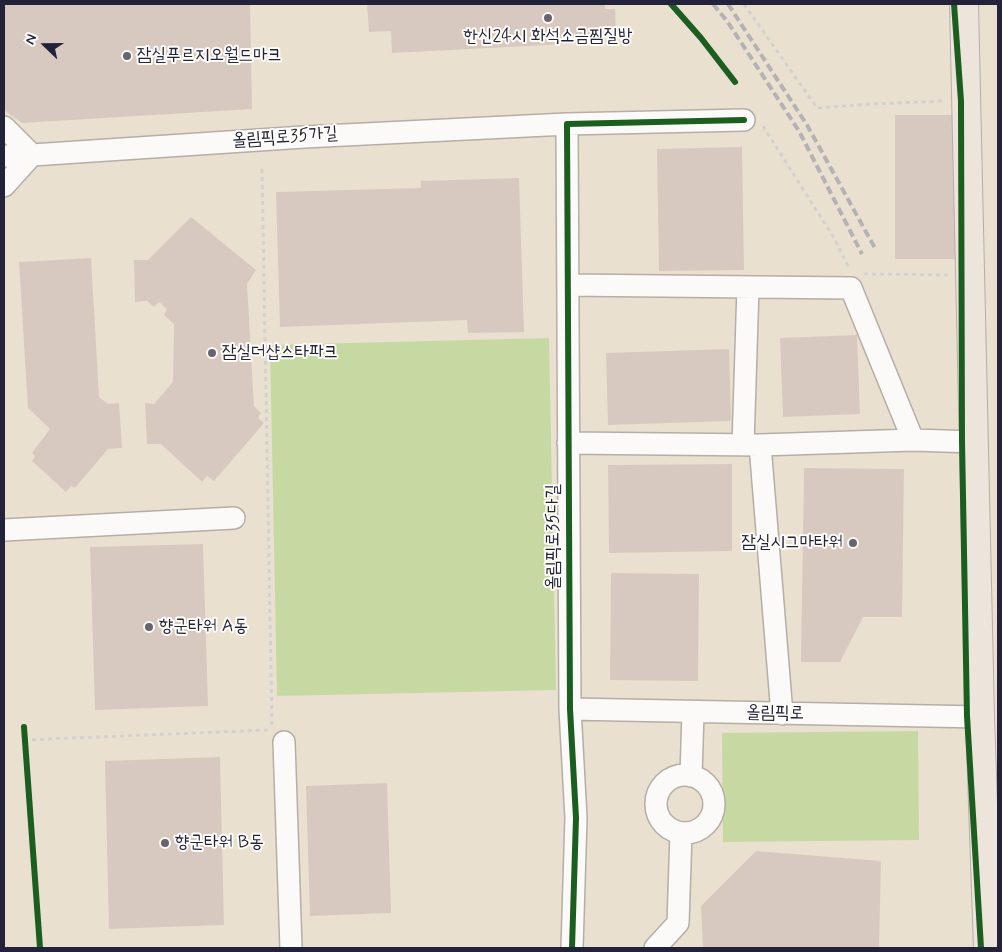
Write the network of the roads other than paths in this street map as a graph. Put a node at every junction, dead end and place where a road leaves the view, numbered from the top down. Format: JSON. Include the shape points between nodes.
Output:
{"nodes":[{"id":1,"x":964,"y":4,"type":"edge"},
{"id":2,"x":753,"y":123,"type":"road end"},
{"id":3,"x":567,"y":124,"type":"junction"},
{"id":4,"x":4,"y":127,"type":"edge"},
{"id":5,"x":32,"y":155,"type":"junction"},
{"id":6,"x":4,"y":156,"type":"edge"},
{"id":7,"x":4,"y":186,"type":"edge"},
{"id":8,"x":568,"y":285,"type":"junction"},
{"id":9,"x":748,"y":287,"type":"junction"},
{"id":10,"x":913,"y":440,"type":"junction"},
{"id":11,"x":975,"y":442,"type":"junction"},
{"id":12,"x":568,"y":443,"type":"junction"},
{"id":13,"x":751,"y":445,"type":"junction"},
{"id":14,"x":234,"y":518,"type":"dead end"},
{"id":15,"x":4,"y":530,"type":"edge"},
{"id":16,"x":570,"y":709,"type":"junction"},
{"id":17,"x":693,"y":712,"type":"junction"},
{"id":18,"x":782,"y":714,"type":"junction"},
{"id":19,"x":980,"y":717,"type":"junction"},
{"id":20,"x":284,"y":742,"type":"dead end"},
{"id":21,"x":691,"y":776,"type":"junction"},
{"id":22,"x":681,"y":833,"type":"junction"},
{"id":23,"x":291,"y":948,"type":"edge"},
{"id":24,"x":572,"y":948,"type":"edge"},
{"id":25,"x":655,"y":948,"type":"edge"},
{"id":26,"x":988,"y":948,"type":"edge"}],
"edges":[{"from":1,"to":11,"type":"main road"},
{"from":2,"to":3,"type":"street","name":"올림픽로35가길"},
{"from":3,"to":5,"type":"street","name":"올림픽로35가길"},
{"from":3,"to":8,"type":"street","name":"올림픽로35다길"},
{"from":4,"to":5,"type":"street"},
{"from":5,"to":6,"type":"street","name":"올림픽로35가길"},
{"from":5,"to":7,"type":"street"},
{"from":8,"to":9,"type":"street"},
{"from":8,"to":12,"type":"street","name":"올림픽로35다길"},
{"from":9,"to":10,"type":"street","via":[[851,288]]},
{"from":9,"to":13,"type":"street"},
{"from":10,"to":11,"type":"street"},
{"from":10,"to":13,"type":"street"},
{"from":11,"to":19,"type":"main road"},
{"from":12,"to":13,"type":"street"},
{"from":12,"to":16,"type":"street","name":"올림픽로35다길"},
{"from":13,"to":18,"type":"street"},
{"from":14,"to":15,"type":"street"},
{"from":16,"to":17,"type":"street","name":"올림픽로"},
{"from":16,"to":24,"type":"street","name":"올림픽로35다길","via":[[576,818]]},
{"from":17,"to":18,"type":"street","name":"올림픽로"},
{"from":17,"to":21,"type":"street"},
{"from":18,"to":19,"type":"street","name":"올림픽로"},
{"from":19,"to":26,"type":"main road"},
{"from":20,"to":23,"type":"street"},
{"from":21,"to":22,"type":"street","via":[[708,786],[714,804],[710,818],[700,830]]},
{"from":21,"to":22,"type":"street","via":[[682,775],[665,783],[656,799],[656,808],[664,825]]},
{"from":22,"to":25,"type":"street","via":[[678,923]]}]}
